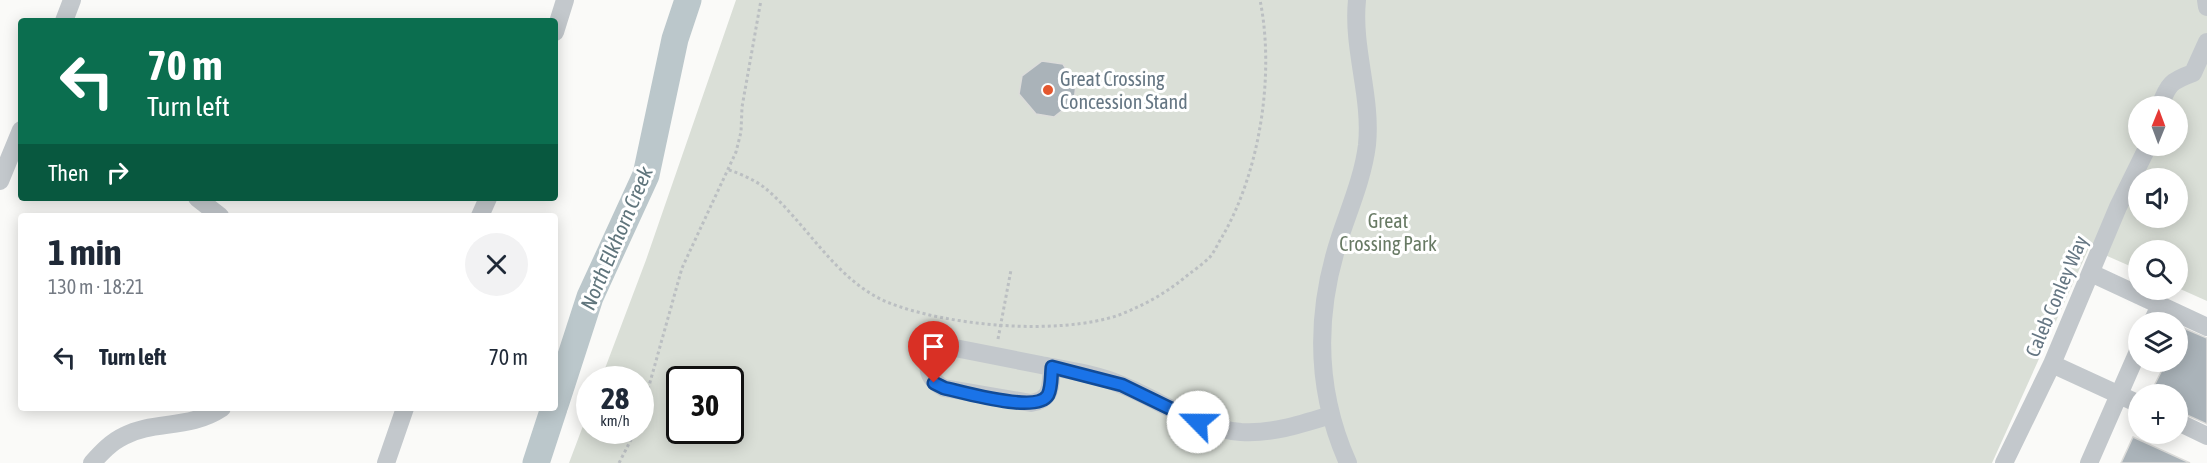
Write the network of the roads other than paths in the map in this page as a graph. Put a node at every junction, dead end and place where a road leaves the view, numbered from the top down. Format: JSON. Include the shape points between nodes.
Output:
{"nodes":[{"id":1,"x":72,"y":0,"type":"edge"},
{"id":2,"x":565,"y":0,"type":"edge"},
{"id":3,"x":1357,"y":0,"type":"edge"},
{"id":4,"x":2206,"y":0,"type":"edge"},
{"id":5,"x":2207,"y":7,"type":"edge"},
{"id":6,"x":65,"y":18,"type":"edge"},
{"id":7,"x":558,"y":22,"type":"edge"},
{"id":8,"x":2207,"y":42,"type":"edge"},
{"id":9,"x":2164,"y":96,"type":"edge"},
{"id":10,"x":18,"y":137,"type":"edge"},
{"id":11,"x":2143,"y":156,"type":"edge"},
{"id":12,"x":0,"y":180,"type":"edge"},
{"id":13,"x":201,"y":201,"type":"edge"},
{"id":14,"x":216,"y":213,"type":"edge"},
{"id":15,"x":2091,"y":273,"type":"junction"},
{"id":16,"x":2160,"y":305,"type":"junction"},
{"id":17,"x":2157,"y":312,"type":"edge"},
{"id":18,"x":2207,"y":327,"type":"edge"},
{"id":19,"x":2052,"y":364,"type":"junction"},
{"id":20,"x":1052,"y":367,"type":"junction"},
{"id":21,"x":2128,"y":372,"type":"edge"},
{"id":22,"x":2118,"y":394,"type":"junction"},
{"id":23,"x":2128,"y":399,"type":"edge"},
{"id":24,"x":217,"y":411,"type":"edge"},
{"id":25,"x":404,"y":411,"type":"edge"},
{"id":26,"x":1331,"y":415,"type":"junction"},
{"id":27,"x":2188,"y":427,"type":"edge"},
{"id":28,"x":2207,"y":436,"type":"edge"},
{"id":29,"x":92,"y":463,"type":"edge"},
{"id":30,"x":386,"y":463,"type":"edge"},
{"id":31,"x":1348,"y":463,"type":"edge"},
{"id":32,"x":2004,"y":463,"type":"edge"},
{"id":33,"x":2089,"y":463,"type":"edge"}],
"edges":[{"from":1,"to":6,"type":"street"},
{"from":2,"to":7,"type":"street"},
{"from":3,"to":26,"type":"street","via":[[1367,145],[1356,196],[1325,289],[1321,344]]},
{"from":4,"to":5,"type":"street"},
{"from":8,"to":9,"type":"street","via":[[2193,73],[2174,80]]},
{"from":10,"to":12,"type":"street"},
{"from":11,"to":15,"type":"street","name":"Caleb Conley Way"},
{"from":13,"to":14,"type":"street"},
{"from":15,"to":16,"type":"street"},
{"from":15,"to":19,"type":"street","name":"Caleb Conley Way"},
{"from":16,"to":17,"type":"street"},
{"from":16,"to":18,"type":"street"},
{"from":19,"to":22,"type":"street"},
{"from":19,"to":32,"type":"street","name":"Caleb Conley Way"},
{"from":20,"to":20,"type":"street","via":[[950,347],[940,349],[928,363],[934,383],[944,388],[1031,403],[1048,396]]},
{"from":20,"to":26,"type":"street","via":[[1122,385],[1186,417],[1242,432],[1281,429]]},
{"from":21,"to":22,"type":"street"},
{"from":22,"to":23,"type":"street"},
{"from":22,"to":33,"type":"street"},
{"from":24,"to":29,"type":"street","via":[[208,417],[124,436]]},
{"from":25,"to":30,"type":"street"},
{"from":26,"to":31,"type":"street"},
{"from":27,"to":28,"type":"street"}]}
